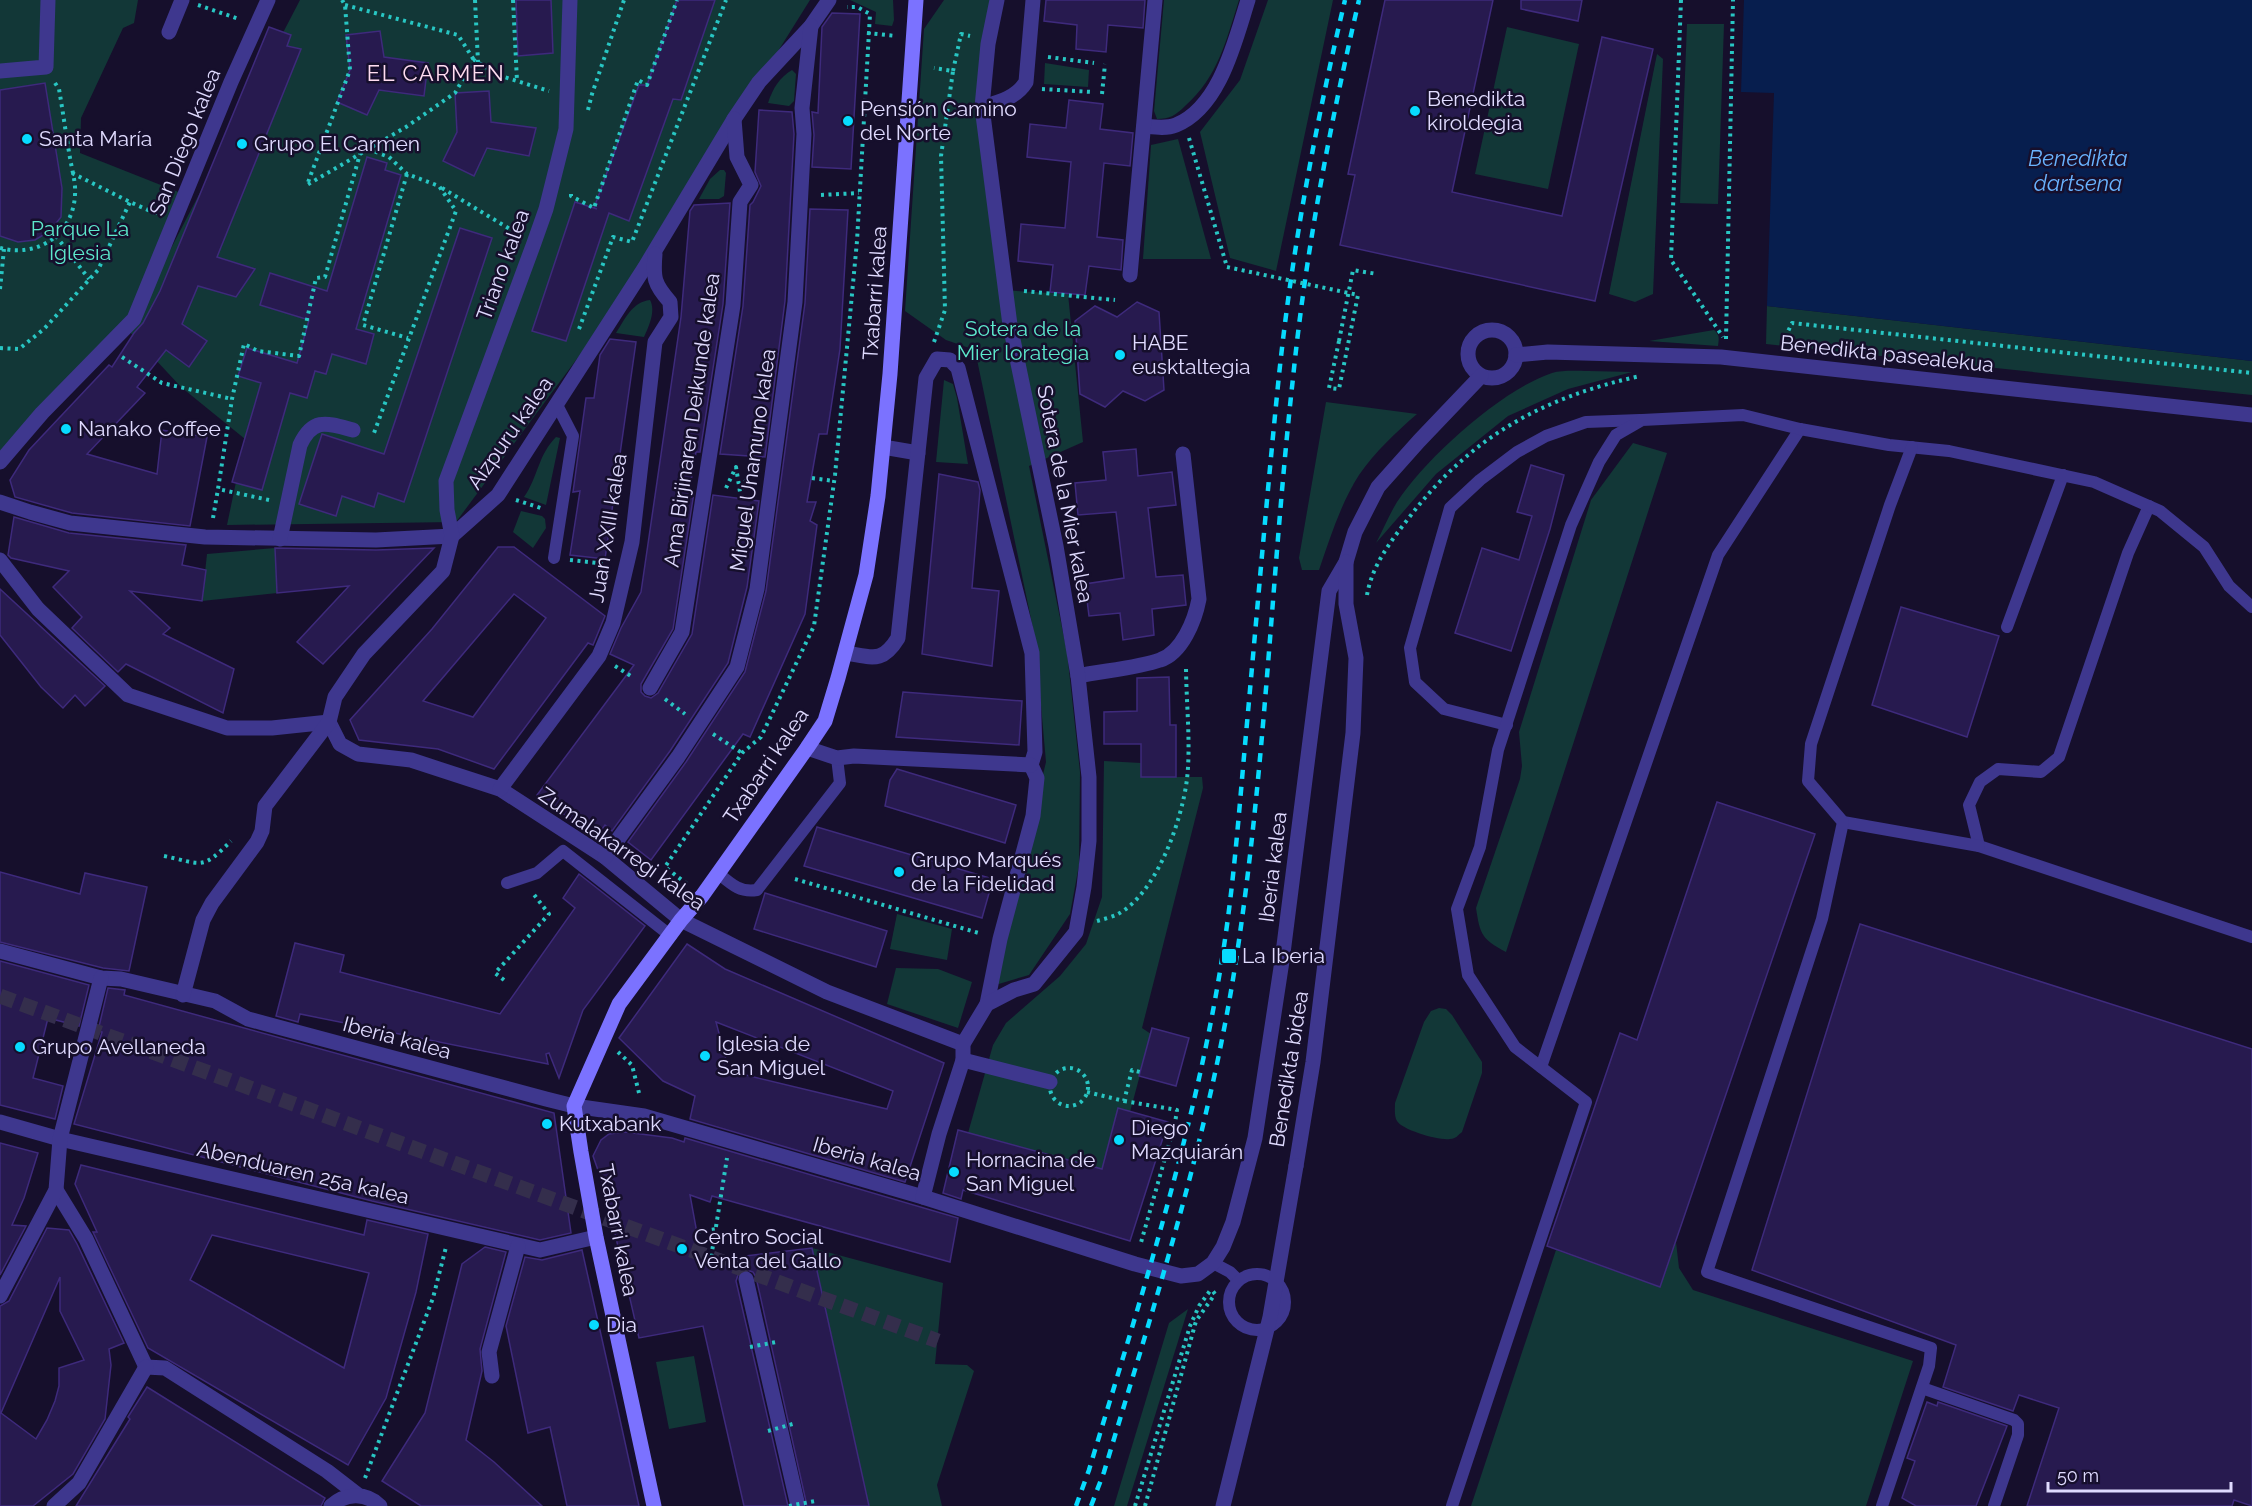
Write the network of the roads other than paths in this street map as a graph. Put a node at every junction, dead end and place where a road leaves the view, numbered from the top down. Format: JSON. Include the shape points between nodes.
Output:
{"nodes":[{"id":1,"x":48,"y":0,"type":"edge"},
{"id":2,"x":268,"y":0,"type":"edge"},
{"id":3,"x":570,"y":0,"type":"edge"},
{"id":4,"x":916,"y":0,"type":"edge"},
{"id":5,"x":997,"y":0,"type":"edge"},
{"id":6,"x":1033,"y":0,"type":"edge"},
{"id":7,"x":1155,"y":0,"type":"edge"},
{"id":8,"x":1248,"y":0,"type":"edge"},
{"id":9,"x":188,"y":2,"type":"edge"},
{"id":10,"x":835,"y":3,"type":"edge"},
{"id":11,"x":811,"y":26,"type":"junction"},
{"id":12,"x":169,"y":32,"type":"dead end"},
{"id":13,"x":0,"y":71,"type":"edge"},
{"id":14,"x":982,"y":107,"type":"junction"},
{"id":15,"x":734,"y":119,"type":"junction"},
{"id":16,"x":1144,"y":126,"type":"junction"},
{"id":17,"x":655,"y":248,"type":"junction"},
{"id":18,"x":1130,"y":275,"type":"dead end"},
{"id":19,"x":1516,"y":355,"type":"junction"},
{"id":20,"x":1481,"y":376,"type":"junction"},
{"id":21,"x":557,"y":405,"type":"junction"},
{"id":22,"x":2252,"y":415,"type":"edge"},
{"id":23,"x":1642,"y":420,"type":"junction"},
{"id":24,"x":1800,"y":429,"type":"junction"},
{"id":25,"x":353,"y":430,"type":"road end"},
{"id":26,"x":883,"y":447,"type":"junction"},
{"id":27,"x":1912,"y":447,"type":"junction"},
{"id":28,"x":918,"y":453,"type":"junction"},
{"id":29,"x":1183,"y":454,"type":"dead end"},
{"id":30,"x":0,"y":462,"type":"edge"},
{"id":31,"x":2063,"y":475,"type":"junction"},
{"id":32,"x":0,"y":502,"type":"edge"},
{"id":33,"x":2150,"y":506,"type":"junction"},
{"id":34,"x":452,"y":536,"type":"junction"},
{"id":35,"x":280,"y":539,"type":"junction"},
{"id":36,"x":554,"y":558,"type":"road end"},
{"id":37,"x":0,"y":560,"type":"edge"},
{"id":38,"x":1346,"y":562,"type":"junction"},
{"id":39,"x":2252,"y":607,"type":"edge"},
{"id":40,"x":1349,"y":623,"type":"junction"},
{"id":41,"x":2007,"y":627,"type":"dead end"},
{"id":42,"x":1321,"y":644,"type":"junction"},
{"id":43,"x":846,"y":653,"type":"junction"},
{"id":44,"x":1078,"y":676,"type":"junction"},
{"id":45,"x":650,"y":688,"type":"dead end"},
{"id":46,"x":329,"y":722,"type":"junction"},
{"id":47,"x":1507,"y":725,"type":"junction"},
{"id":48,"x":807,"y":748,"type":"junction"},
{"id":49,"x":837,"y":758,"type":"junction"},
{"id":50,"x":1031,"y":765,"type":"junction"},
{"id":51,"x":500,"y":789,"type":"junction"},
{"id":52,"x":1843,"y":822,"type":"junction"},
{"id":53,"x":1979,"y":846,"type":"junction"},
{"id":54,"x":605,"y":857,"type":"junction"},
{"id":55,"x":718,"y":873,"type":"junction"},
{"id":56,"x":507,"y":884,"type":"dead end"},
{"id":57,"x":681,"y":920,"type":"junction"},
{"id":58,"x":670,"y":936,"type":"junction"},
{"id":59,"x":2252,"y":937,"type":"edge"},
{"id":60,"x":0,"y":951,"type":"edge"},
{"id":61,"x":101,"y":978,"type":"junction"},
{"id":62,"x":183,"y":995,"type":"junction"},
{"id":63,"x":987,"y":1004,"type":"junction"},
{"id":64,"x":963,"y":1052,"type":"junction"},
{"id":65,"x":1541,"y":1067,"type":"junction"},
{"id":66,"x":1050,"y":1082,"type":"dead end"},
{"id":67,"x":574,"y":1106,"type":"junction"},
{"id":68,"x":0,"y":1122,"type":"edge"},
{"id":69,"x":60,"y":1139,"type":"junction"},
{"id":70,"x":56,"y":1190,"type":"junction"},
{"id":71,"x":923,"y":1197,"type":"junction"},
{"id":72,"x":596,"y":1237,"type":"junction"},
{"id":73,"x":518,"y":1246,"type":"junction"},
{"id":74,"x":1213,"y":1263,"type":"junction"},
{"id":75,"x":746,"y":1279,"type":"dead end"},
{"id":76,"x":1238,"y":1280,"type":"junction"},
{"id":77,"x":0,"y":1296,"type":"edge"},
{"id":78,"x":146,"y":1367,"type":"junction"},
{"id":79,"x":492,"y":1376,"type":"dead end"},
{"id":80,"x":1922,"y":1388,"type":"junction"},
{"id":81,"x":358,"y":1495,"type":"junction"},
{"id":82,"x":54,"y":1506,"type":"edge"},
{"id":83,"x":331,"y":1506,"type":"edge"},
{"id":84,"x":380,"y":1506,"type":"edge"},
{"id":85,"x":654,"y":1506,"type":"edge"},
{"id":86,"x":798,"y":1506,"type":"edge"},
{"id":87,"x":1223,"y":1506,"type":"edge"},
{"id":88,"x":1452,"y":1506,"type":"edge"},
{"id":89,"x":1882,"y":1506,"type":"edge"},
{"id":90,"x":1994,"y":1506,"type":"edge"}],
"edges":[{"from":1,"to":13,"type":"street","via":[[46,67]]},
{"from":2,"to":30,"type":"street","name":"San Diego kalea","via":[[134,319],[42,412]]},
{"from":3,"to":34,"type":"street","name":"Triano kalea","via":[[566,129],[546,209],[446,481]]},
{"from":4,"to":26,"type":"street","name":"Txabarri kalea"},
{"from":5,"to":14,"type":"street","name":"Sotera de la Mier kalea"},
{"from":6,"to":14,"type":"street","via":[[1026,82],[1005,100]]},
{"from":7,"to":16,"type":"street"},
{"from":8,"to":16,"type":"street","via":[[1229,60],[1212,92],[1193,114],[1175,125]]},
{"from":9,"to":12,"type":"street"},
{"from":10,"to":11,"type":"street","name":"Aizpuru kalea"},
{"from":11,"to":15,"type":"street","name":"Aizpuru kalea","via":[[759,82]]},
{"from":11,"to":54,"type":"street","name":"Miguel Unamuno kalea","via":[[802,108],[795,302],[757,589],[737,667]]},
{"from":14,"to":44,"type":"street","name":"Sotera de la Mier kalea","via":[[1010,325],[1056,546]]},
{"from":15,"to":17,"type":"street","name":"Aizpuru kalea"},
{"from":15,"to":45,"type":"street","name":"Ama Birjinaren Deikunde kalea","via":[[737,157],[751,185],[740,202],[733,305],[682,632]]},
{"from":16,"to":18,"type":"street"},
{"from":17,"to":21,"type":"street","name":"Aizpuru kalea"},
{"from":17,"to":51,"type":"street","name":"Juan XXIII kalea","via":[[653,276],[670,302],[671,317],[655,342],[628,566],[613,623],[599,656]]},
{"from":19,"to":20,"type":"street","via":[[1504,375]]},
{"from":19,"to":20,"type":"street","via":[[1506,335],[1491,330],[1477,336],[1467,356]]},
{"from":19,"to":22,"type":"street","name":"Benedikta pasealekua","via":[[1548,352],[1721,357]]},
{"from":20,"to":38,"type":"street","name":"Iberia kalea","via":[[1378,487],[1354,532]]},
{"from":21,"to":34,"type":"street","name":"Aizpuru kalea","via":[[498,495]]},
{"from":21,"to":36,"type":"lane","via":[[573,436]]},
{"from":23,"to":24,"type":"lane","via":[[1743,415]]},
{"from":23,"to":47,"type":"lane","via":[[1616,435],[1599,462],[1571,525]]},
{"from":23,"to":47,"type":"lane","via":[[1586,422],[1546,436],[1517,452],[1450,508],[1410,648],[1415,682],[1444,709]]},
{"from":24,"to":27,"type":"lane"},
{"from":24,"to":65,"type":"lane","via":[[1718,555]]},
{"from":25,"to":35,"type":"street","via":[[321,424],[306,433]]},
{"from":26,"to":28,"type":"street"},
{"from":26,"to":43,"type":"street","name":"Txabarri kalea","via":[[866,575]]},
{"from":27,"to":31,"type":"lane"},
{"from":27,"to":52,"type":"lane","via":[[1811,744],[1808,781]]},
{"from":28,"to":43,"type":"street","via":[[898,638],[890,651],[876,658]]},
{"from":28,"to":50,"type":"street","via":[[926,378],[937,359],[950,360],[958,368],[1032,654],[1035,752]]},
{"from":29,"to":44,"type":"street","via":[[1197,612],[1177,648],[1162,660]]},
{"from":31,"to":33,"type":"lane","via":[[2094,482]]},
{"from":31,"to":41,"type":"lane"},
{"from":32,"to":35,"type":"street","via":[[70,523],[210,538]]},
{"from":33,"to":39,"type":"lane","via":[[2204,547],[2229,586]]},
{"from":33,"to":53,"type":"lane","via":[[2128,553],[2059,757],[2041,772],[1998,770],[1980,782],[1969,805]]},
{"from":34,"to":35,"type":"street"},
{"from":34,"to":46,"type":"street","via":[[443,571],[364,654],[335,697]]},
{"from":37,"to":46,"type":"street","via":[[38,609],[128,695],[227,728]]},
{"from":38,"to":40,"type":"street","name":"Benedikta bidea"},
{"from":38,"to":42,"type":"street","name":"Iberia kalea","via":[[1329,591]]},
{"from":40,"to":42,"type":"street","via":[[1339,621]]},
{"from":40,"to":87,"type":"street","name":"Benedikta bidea","bridge":true,"via":[[1356,658],[1353,733],[1317,1029],[1270,1317]]},
{"from":42,"to":74,"type":"street","name":"Iberia kalea","via":[[1295,868],[1255,1138],[1233,1222]]},
{"from":43,"to":48,"type":"street","name":"Txabarri kalea","via":[[825,721]]},
{"from":44,"to":63,"type":"street","name":"Sotera de la Mier kalea","via":[[1089,777],[1089,841],[1076,932],[1034,984]]},
{"from":46,"to":51,"type":"street","name":"Zumalakarregi kalea","via":[[340,744],[358,754],[411,760]]},
{"from":46,"to":62,"type":"street","via":[[265,806],[257,842],[212,903],[203,920]]},
{"from":47,"to":65,"type":"lane","via":[[1498,750],[1480,847],[1457,909],[1468,975],[1515,1047]]},
{"from":48,"to":49,"type":"street"},
{"from":48,"to":55,"type":"street","name":"Txabarri kalea"},
{"from":49,"to":50,"type":"street"},
{"from":49,"to":55,"type":"lane","via":[[840,783],[757,890],[746,892]]},
{"from":50,"to":63,"type":"street","via":[[1037,778],[1033,816]]},
{"from":51,"to":54,"type":"street","name":"Zumalakarregi kalea"},
{"from":52,"to":53,"type":"lane"},
{"from":52,"to":80,"type":"lane","via":[[1822,919],[1707,1272],[1932,1348]]},
{"from":53,"to":59,"type":"lane"},
{"from":54,"to":57,"type":"street","name":"Zumalakarregi kalea"},
{"from":55,"to":57,"type":"street","name":"Txabarri kalea"},
{"from":56,"to":58,"type":"lane","via":[[537,873],[563,851]]},
{"from":57,"to":58,"type":"street","name":"Txabarri kalea"},
{"from":57,"to":64,"type":"street","name":"Zumalakarregi kalea","via":[[826,992]]},
{"from":58,"to":67,"type":"street","name":"Txabarri kalea","via":[[619,1004]]},
{"from":60,"to":61,"type":"street","name":"Iberia kalea"},
{"from":61,"to":62,"type":"street","name":"Iberia kalea","via":[[121,979]]},
{"from":61,"to":69,"type":"street"},
{"from":62,"to":67,"type":"street","name":"Iberia kalea","via":[[215,1001],[248,1019]]},
{"from":63,"to":64,"type":"street"},
{"from":64,"to":66,"type":"street","name":"Zumalakarregi kalea"},
{"from":64,"to":71,"type":"street"},
{"from":65,"to":88,"type":"lane","via":[[1586,1102]]},
{"from":67,"to":71,"type":"street","name":"Iberia kalea","via":[[644,1116]]},
{"from":67,"to":72,"type":"street","name":"Txabarri kalea"},
{"from":68,"to":69,"type":"street","name":"Abenduaren 25a kalea"},
{"from":69,"to":70,"type":"street"},
{"from":69,"to":73,"type":"street","name":"Abenduaren 25a kalea"},
{"from":70,"to":77,"type":"street"},
{"from":70,"to":78,"type":"street","via":[[86,1239]]},
{"from":71,"to":74,"type":"street","name":"Iberia kalea","via":[[1180,1276],[1198,1274]]},
{"from":72,"to":73,"type":"street","name":"Abenduaren 25a kalea","via":[[540,1250]]},
{"from":72,"to":85,"type":"street","name":"Txabarri kalea"},
{"from":73,"to":79,"type":"street","via":[[489,1352]]},
{"from":74,"to":76,"type":"lane"},
{"from":75,"to":86,"type":"street"},
{"from":76,"to":76,"type":"lane","via":[[1229,1296],[1237,1322],[1254,1330],[1271,1326],[1278,1320],[1284,1303],[1273,1279],[1255,1274]]},
{"from":78,"to":81,"type":"street","via":[[165,1368],[327,1471]]},
{"from":78,"to":82,"type":"street","via":[[79,1483]]},
{"from":80,"to":89,"type":"lane"},
{"from":80,"to":90,"type":"lane","via":[[2018,1424],[2018,1435]]},
{"from":81,"to":83,"type":"street","via":[[341,1498]]},
{"from":81,"to":84,"type":"street"}]}
